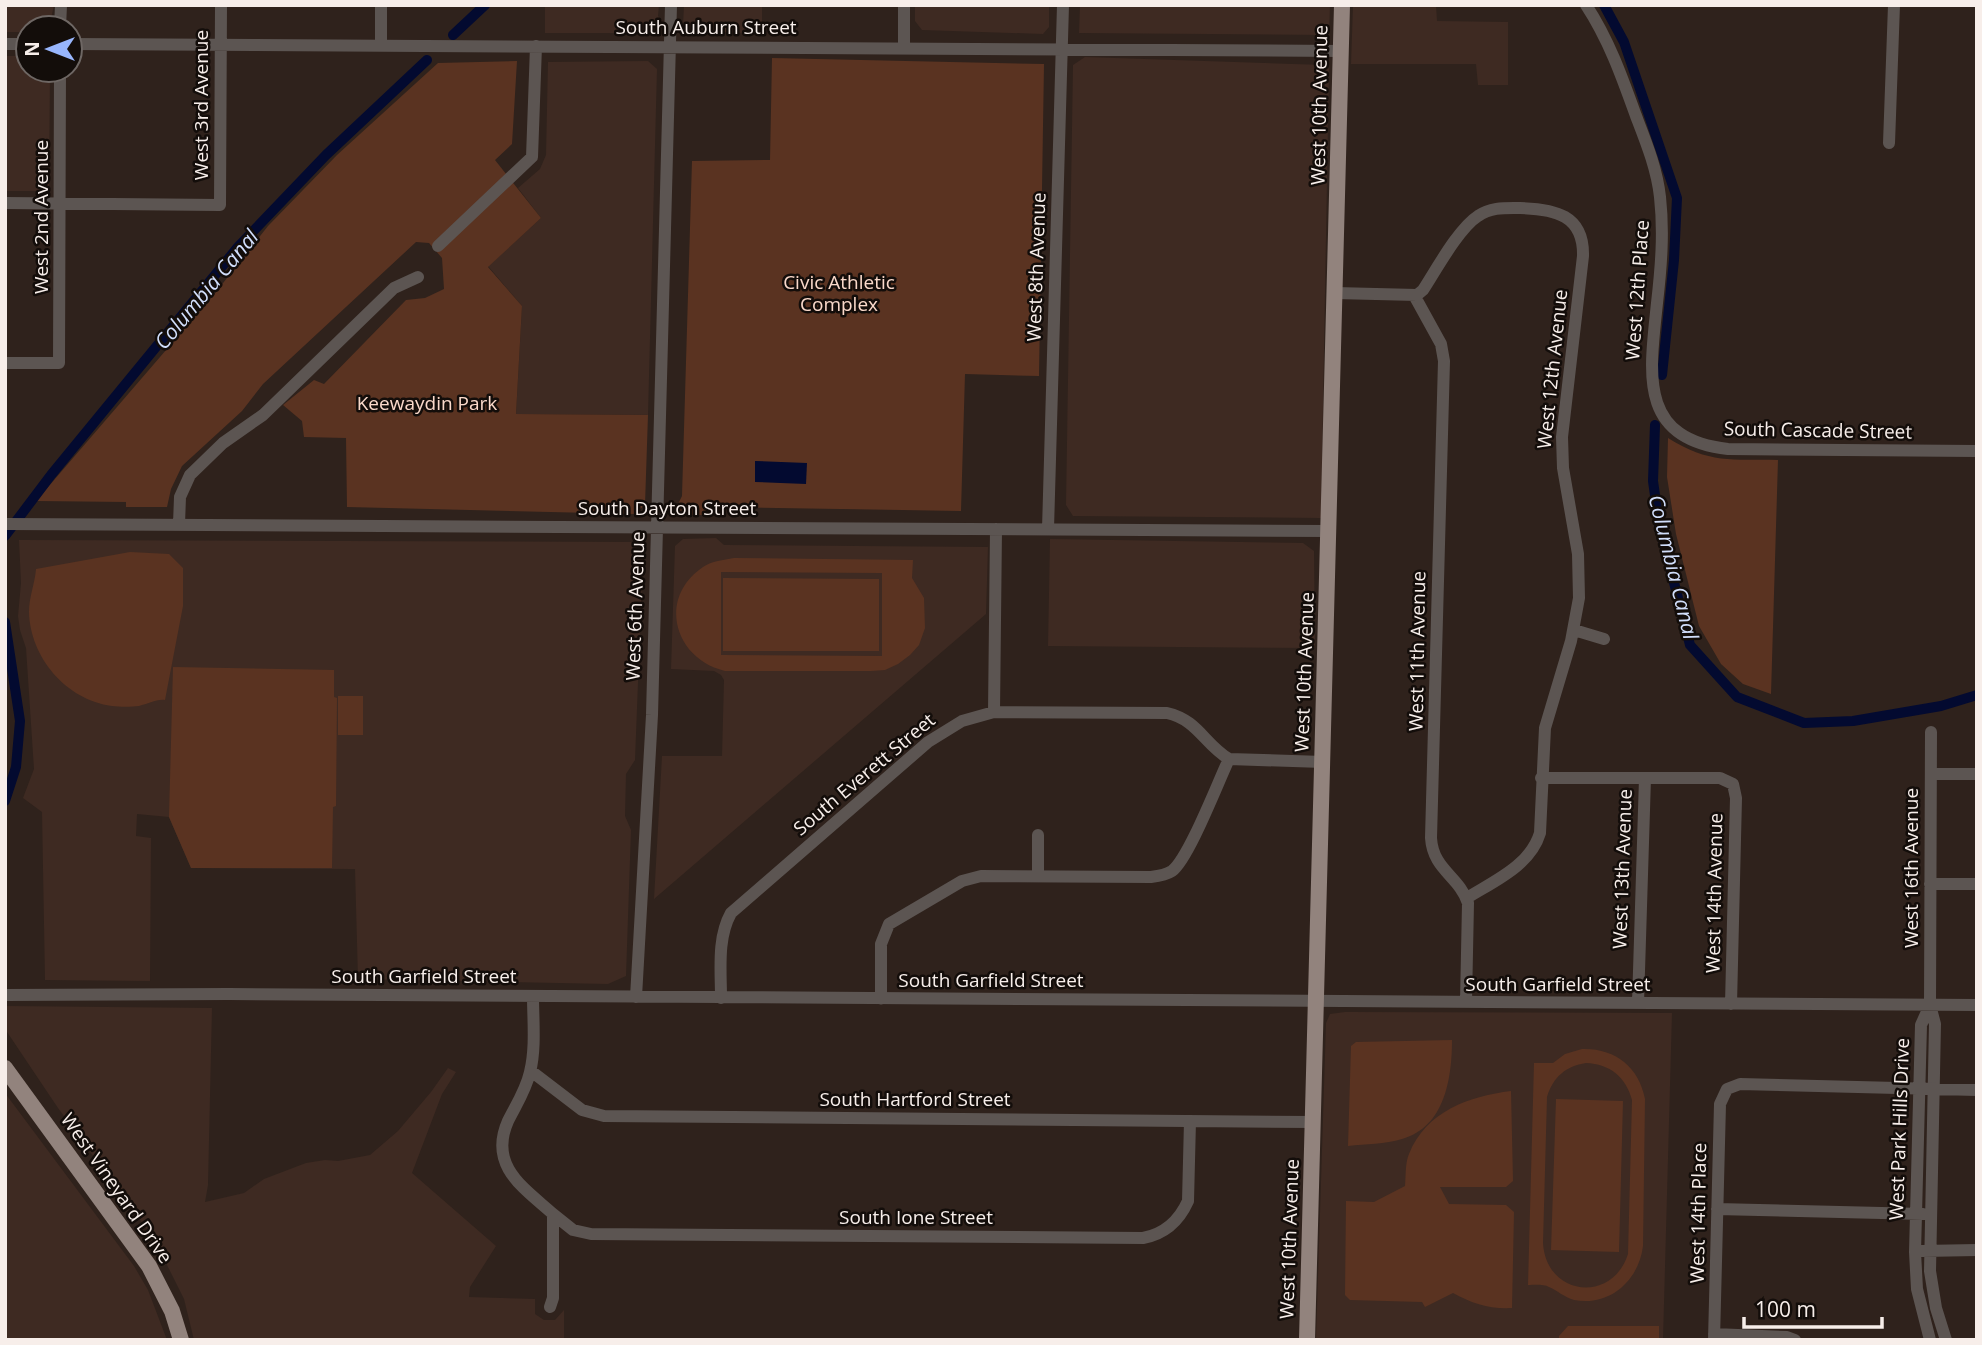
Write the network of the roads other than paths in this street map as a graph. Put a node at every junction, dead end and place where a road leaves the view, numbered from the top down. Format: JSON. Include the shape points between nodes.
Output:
{"nodes":[{"id":1,"x":221,"y":5,"type":"edge"},
{"id":2,"x":381,"y":5,"type":"edge"},
{"id":3,"x":671,"y":5,"type":"edge"},
{"id":4,"x":904,"y":5,"type":"edge"},
{"id":5,"x":1063,"y":5,"type":"edge"},
{"id":6,"x":1342,"y":5,"type":"edge"},
{"id":7,"x":1586,"y":5,"type":"edge"},
{"id":8,"x":1894,"y":5,"type":"edge"},
{"id":9,"x":84,"y":44,"type":"edge"},
{"id":10,"x":221,"y":45,"type":"junction"},
{"id":11,"x":381,"y":45,"type":"junction"},
{"id":12,"x":536,"y":46,"type":"junction"},
{"id":13,"x":669,"y":46,"type":"junction"},
{"id":14,"x":904,"y":47,"type":"junction"},
{"id":15,"x":1062,"y":48,"type":"junction"},
{"id":16,"x":1341,"y":51,"type":"junction"},
{"id":17,"x":60,"y":84,"type":"edge"},
{"id":18,"x":1889,"y":143,"type":"dead end"},
{"id":19,"x":5,"y":203,"type":"edge"},
{"id":20,"x":60,"y":203,"type":"junction"},
{"id":21,"x":438,"y":246,"type":"dead end"},
{"id":22,"x":418,"y":277,"type":"dead end"},
{"id":23,"x":1335,"y":293,"type":"junction"},
{"id":24,"x":1414,"y":295,"type":"junction"},
{"id":25,"x":5,"y":363,"type":"edge"},
{"id":26,"x":1667,"y":420,"type":"joint"},
{"id":27,"x":1977,"y":451,"type":"edge"},
{"id":28,"x":5,"y":524,"type":"edge"},
{"id":29,"x":179,"y":524,"type":"junction"},
{"id":30,"x":657,"y":527,"type":"junction"},
{"id":31,"x":996,"y":529,"type":"junction"},
{"id":32,"x":1048,"y":530,"type":"junction"},
{"id":33,"x":1329,"y":531,"type":"junction"},
{"id":34,"x":1574,"y":630,"type":"junction"},
{"id":35,"x":1604,"y":639,"type":"dead end"},
{"id":36,"x":994,"y":712,"type":"junction"},
{"id":37,"x":1931,"y":732,"type":"dead end"},
{"id":38,"x":1229,"y":759,"type":"junction"},
{"id":39,"x":1323,"y":762,"type":"junction"},
{"id":40,"x":1931,"y":774,"type":"junction"},
{"id":41,"x":1977,"y":774,"type":"edge"},
{"id":42,"x":1541,"y":778,"type":"junction"},
{"id":43,"x":1644,"y":778,"type":"junction"},
{"id":44,"x":1038,"y":835,"type":"dead end"},
{"id":45,"x":1038,"y":876,"type":"junction"},
{"id":46,"x":1930,"y":884,"type":"junction"},
{"id":47,"x":1977,"y":884,"type":"edge"},
{"id":48,"x":1466,"y":898,"type":"junction"},
{"id":49,"x":9,"y":996,"type":"edge"},
{"id":50,"x":533,"y":996,"type":"junction"},
{"id":51,"x":636,"y":997,"type":"junction"},
{"id":52,"x":721,"y":998,"type":"junction"},
{"id":53,"x":880,"y":999,"type":"junction"},
{"id":54,"x":1316,"y":1001,"type":"junction"},
{"id":55,"x":1466,"y":1002,"type":"junction"},
{"id":56,"x":1638,"y":1003,"type":"junction"},
{"id":57,"x":1731,"y":1004,"type":"junction"},
{"id":58,"x":1930,"y":1004,"type":"junction"},
{"id":59,"x":1977,"y":1005,"type":"edge"},
{"id":60,"x":5,"y":1068,"type":"edge"},
{"id":61,"x":531,"y":1071,"type":"junction"},
{"id":62,"x":1920,"y":1089,"type":"junction"},
{"id":63,"x":1934,"y":1089,"type":"junction"},
{"id":64,"x":1977,"y":1090,"type":"edge"},
{"id":65,"x":1190,"y":1121,"type":"junction"},
{"id":66,"x":1313,"y":1122,"type":"junction"},
{"id":67,"x":1717,"y":1209,"type":"junction"},
{"id":68,"x":553,"y":1214,"type":"junction"},
{"id":69,"x":1916,"y":1214,"type":"junction"},
{"id":70,"x":1931,"y":1215,"type":"junction"},
{"id":71,"x":1977,"y":1250,"type":"edge"},
{"id":72,"x":1915,"y":1251,"type":"junction"},
{"id":73,"x":1930,"y":1251,"type":"junction"},
{"id":74,"x":550,"y":1307,"type":"dead end"},
{"id":75,"x":1714,"y":1337,"type":"edge"},
{"id":76,"x":181,"y":1340,"type":"edge"},
{"id":77,"x":1307,"y":1340,"type":"edge"},
{"id":78,"x":1795,"y":1340,"type":"edge"},
{"id":79,"x":1930,"y":1340,"type":"edge"},
{"id":80,"x":1946,"y":1340,"type":"edge"}],
"edges":[{"from":1,"to":10,"type":"street","name":"West 3rd Avenue"},
{"from":2,"to":11,"type":"street"},
{"from":3,"to":13,"type":"street","name":"West 6th Avenue"},
{"from":4,"to":14,"type":"street"},
{"from":5,"to":15,"type":"street","name":"West 8th Avenue"},
{"from":6,"to":16,"type":"main road","name":"West 10th Avenue"},
{"from":7,"to":26,"type":"street","name":"West 12th Place","via":[[1617,62],[1657,179],[1662,248],[1650,374],[1655,399]]},
{"from":8,"to":18,"type":"street"},
{"from":9,"to":10,"type":"street","name":"South Auburn Street"},
{"from":10,"to":11,"type":"street","name":"South Auburn Street"},
{"from":10,"to":20,"type":"street","name":"West 3rd Avenue","via":[[220,205]]},
{"from":11,"to":12,"type":"street","name":"South Auburn Street"},
{"from":12,"to":13,"type":"street","name":"South Auburn Street"},
{"from":12,"to":21,"type":"street","via":[[534,153]]},
{"from":13,"to":14,"type":"street","name":"South Auburn Street"},
{"from":13,"to":30,"type":"street","name":"West 6th Avenue"},
{"from":14,"to":15,"type":"street","name":"South Auburn Street"},
{"from":15,"to":16,"type":"street","name":"South Auburn Street"},
{"from":15,"to":32,"type":"street","name":"West 8th Avenue"},
{"from":16,"to":23,"type":"main road","name":"West 10th Avenue"},
{"from":17,"to":20,"type":"street","name":"West 2nd Avenue"},
{"from":19,"to":20,"type":"street"},
{"from":20,"to":25,"type":"street","name":"West 2nd Avenue","via":[[59,363]]},
{"from":22,"to":29,"type":"street","via":[[394,288],[263,415],[223,443],[190,475],[180,497]]},
{"from":23,"to":24,"type":"street"},
{"from":23,"to":33,"type":"main road","name":"West 10th Avenue"},
{"from":24,"to":34,"type":"street","name":"West 12th Avenue","via":[[1423,290],[1464,229],[1484,212],[1499,208],[1559,213],[1574,224],[1582,239],[1562,437],[1580,569]]},
{"from":24,"to":48,"type":"street","name":"West 11th Avenue","via":[[1437,335],[1444,361],[1432,845],[1435,858]]},
{"from":26,"to":27,"type":"street","name":"South Cascade Street","via":[[1699,444],[1721,449]]},
{"from":28,"to":29,"type":"street","name":"South Dayton Street"},
{"from":29,"to":30,"type":"street","name":"South Dayton Street"},
{"from":30,"to":31,"type":"street","name":"South Dayton Street"},
{"from":30,"to":51,"type":"street","name":"West 6th Avenue"},
{"from":31,"to":32,"type":"street","name":"South Dayton Street"},
{"from":31,"to":36,"type":"street"},
{"from":32,"to":33,"type":"street","name":"South Dayton Street"},
{"from":33,"to":39,"type":"main road","name":"West 10th Avenue"},
{"from":34,"to":35,"type":"street"},
{"from":34,"to":42,"type":"street","name":"West 12th Avenue","via":[[1545,728]]},
{"from":36,"to":38,"type":"street","name":"South Everett Street","via":[[1167,713],[1185,718]]},
{"from":36,"to":52,"type":"street","name":"South Everett Street","via":[[962,721],[928,742],[730,913],[723,932]]},
{"from":37,"to":40,"type":"street","name":"West 16th Avenue"},
{"from":38,"to":39,"type":"street"},
{"from":38,"to":45,"type":"street","via":[[1173,870],[1151,877]]},
{"from":39,"to":54,"type":"main road","name":"West 10th Avenue"},
{"from":40,"to":41,"type":"street"},
{"from":40,"to":46,"type":"street","name":"West 16th Avenue"},
{"from":42,"to":43,"type":"street"},
{"from":42,"to":48,"type":"street","name":"West 12th Avenue","via":[[1540,833],[1531,853]]},
{"from":43,"to":56,"type":"street","name":"West 13th Avenue"},
{"from":43,"to":57,"type":"street","name":"West 14th Avenue","via":[[1720,778],[1732,784],[1736,798]]},
{"from":44,"to":45,"type":"street"},
{"from":45,"to":53,"type":"street","via":[[971,877],[896,918],[882,937]]},
{"from":46,"to":47,"type":"street"},
{"from":46,"to":58,"type":"street","name":"West 16th Avenue"},
{"from":48,"to":55,"type":"street"},
{"from":49,"to":50,"type":"street","name":"South Garfield Street"},
{"from":50,"to":51,"type":"street","name":"South Garfield Street"},
{"from":50,"to":61,"type":"street"},
{"from":51,"to":52,"type":"street","name":"South Garfield Street"},
{"from":52,"to":53,"type":"street","name":"South Garfield Street"},
{"from":53,"to":54,"type":"street","name":"South Garfield Street"},
{"from":54,"to":55,"type":"street","name":"South Garfield Street"},
{"from":54,"to":66,"type":"main road","name":"West 10th Avenue"},
{"from":55,"to":56,"type":"street","name":"South Garfield Street"},
{"from":56,"to":57,"type":"street","name":"South Garfield Street"},
{"from":57,"to":58,"type":"street","name":"South Garfield Street"},
{"from":58,"to":59,"type":"street","name":"South Garfield Street"},
{"from":58,"to":62,"type":"street","name":"West Park Hills Drive","via":[[1921,1025]]},
{"from":58,"to":63,"type":"street","name":"West Park Hills Drive","via":[[1935,1024]]},
{"from":60,"to":76,"type":"main road","name":"West Vineyard Drive","via":[[149,1266]]},
{"from":61,"to":65,"type":"street","name":"South Hartford Street","via":[[582,1111],[596,1116]]},
{"from":61,"to":68,"type":"street","name":"South Ione Street","via":[[502,1139],[503,1159],[515,1180]]},
{"from":62,"to":63,"type":"street"},
{"from":62,"to":67,"type":"street","name":"West 14th Place","via":[[1740,1084],[1727,1089],[1720,1104]]},
{"from":62,"to":69,"type":"street","name":"West Park Hills Drive"},
{"from":63,"to":64,"type":"street"},
{"from":63,"to":70,"type":"street","name":"West Park Hills Drive"},
{"from":65,"to":66,"type":"street","name":"South Hartford Street"},
{"from":65,"to":68,"type":"street","name":"South Ione Street","via":[[1188,1201],[1168,1228],[1143,1238],[591,1234],[573,1230]]},
{"from":66,"to":77,"type":"main road","name":"West 10th Avenue"},
{"from":67,"to":69,"type":"street"},
{"from":67,"to":75,"type":"street","name":"West 14th Place"},
{"from":68,"to":74,"type":"street"},
{"from":69,"to":70,"type":"street"},
{"from":69,"to":72,"type":"street","name":"West Park Hills Drive"},
{"from":70,"to":73,"type":"street","name":"West Park Hills Drive"},
{"from":71,"to":73,"type":"street"},
{"from":72,"to":73,"type":"street"},
{"from":72,"to":79,"type":"street","name":"West Park Hills Drive","via":[[1917,1289]]},
{"from":73,"to":80,"type":"street","name":"West Park Hills Drive","via":[[1932,1289]]},
{"from":75,"to":78,"type":"street"}]}
